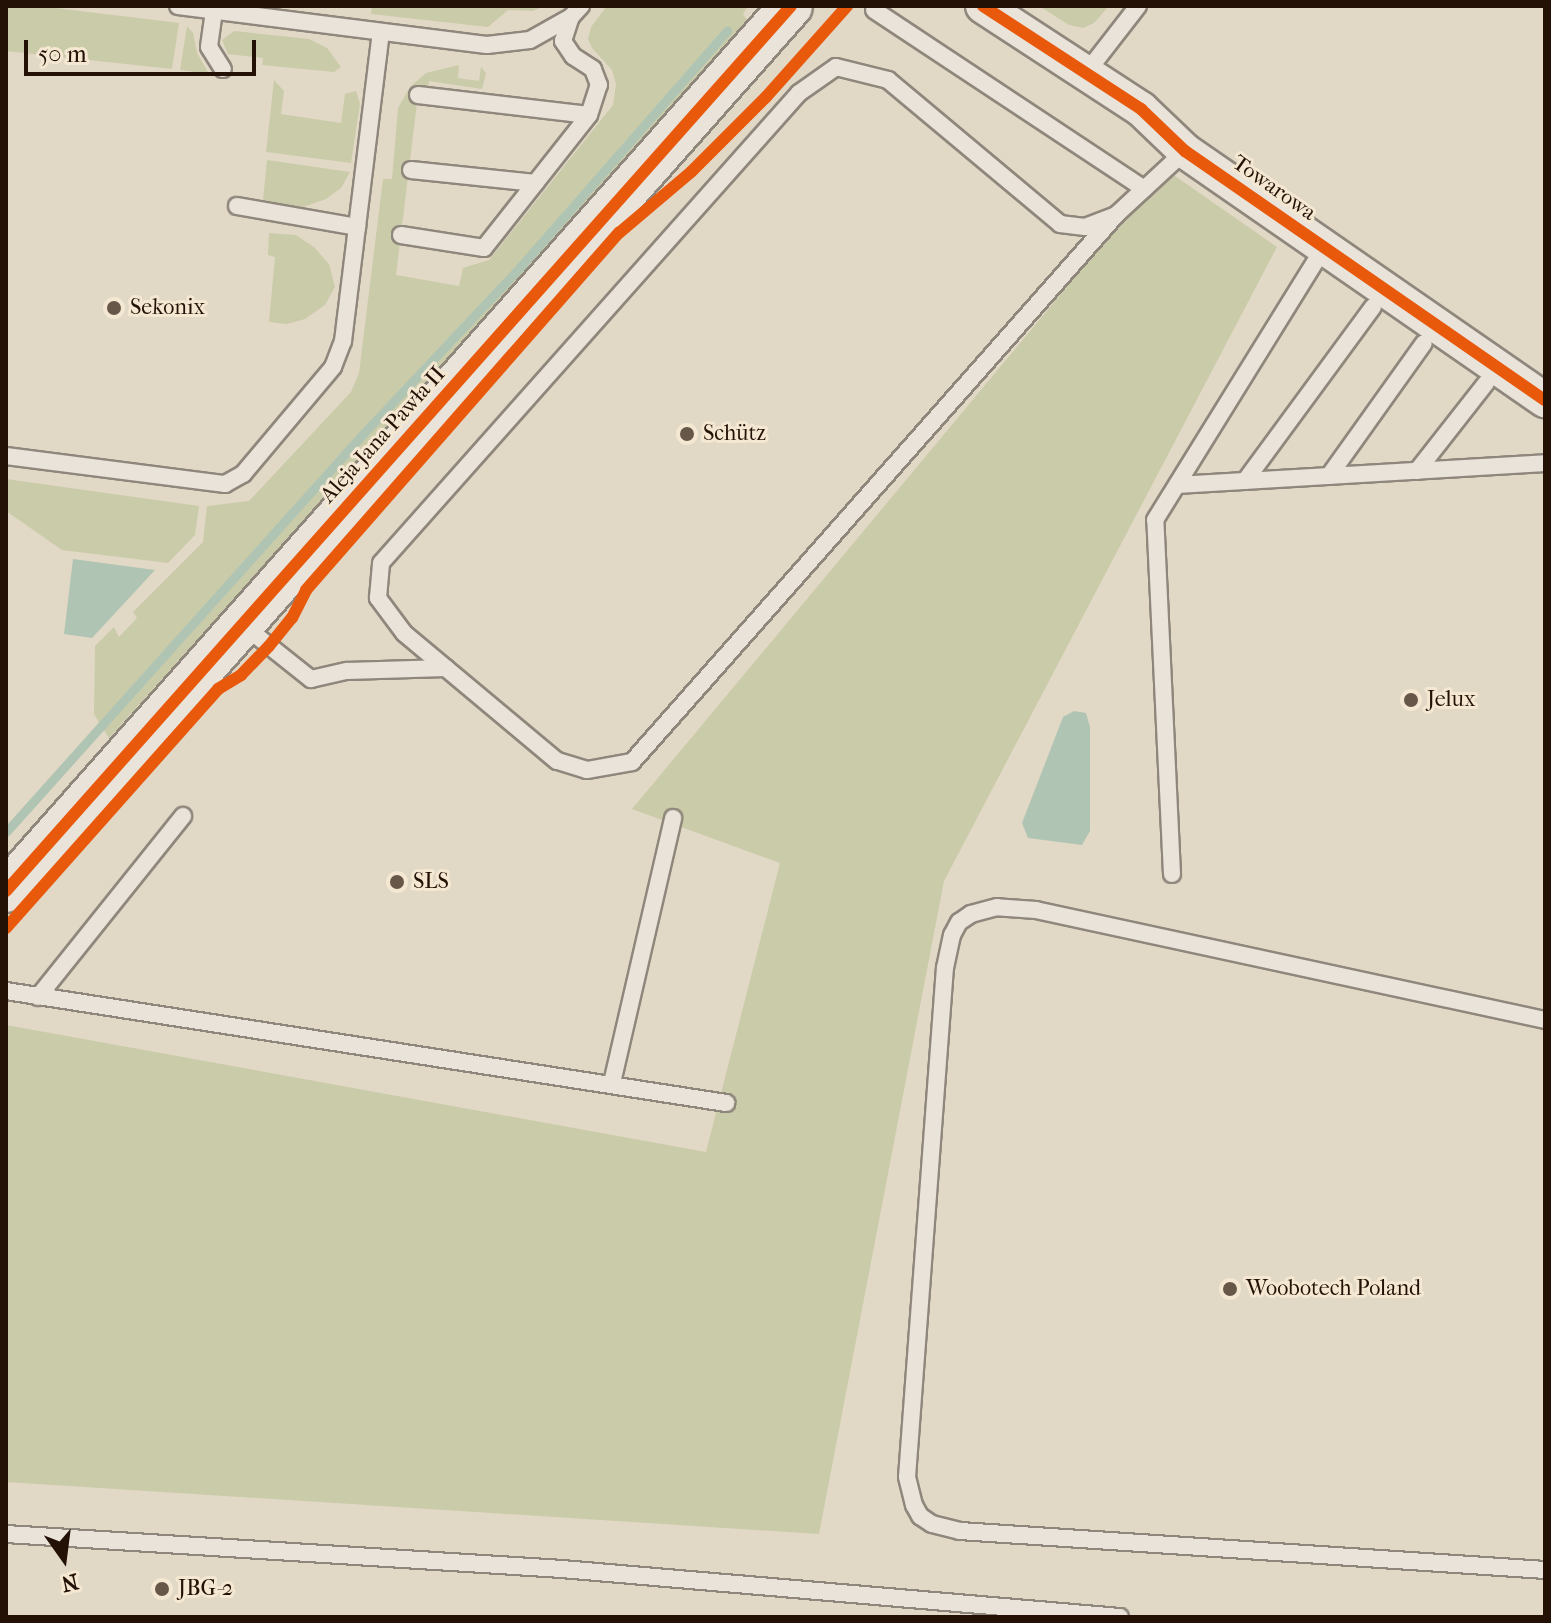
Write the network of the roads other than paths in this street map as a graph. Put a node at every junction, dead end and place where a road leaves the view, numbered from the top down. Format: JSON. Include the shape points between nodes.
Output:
{"nodes":[{"id":1,"x":178,"y":6,"type":"edge"},
{"id":2,"x":791,"y":6,"type":"edge"},
{"id":3,"x":983,"y":6,"type":"edge"},
{"id":4,"x":1138,"y":6,"type":"edge"},
{"id":5,"x":874,"y":10,"type":"dead end"},
{"id":6,"x":214,"y":11,"type":"junction"},
{"id":7,"x":576,"y":12,"type":"edge"},
{"id":8,"x":381,"y":32,"type":"junction"},
{"id":9,"x":223,"y":69,"type":"dead end"},
{"id":10,"x":1086,"y":73,"type":"junction"},
{"id":11,"x":418,"y":95,"type":"dead end"},
{"id":12,"x":589,"y":115,"type":"junction"},
{"id":13,"x":1185,"y":151,"type":"junction"},
{"id":14,"x":411,"y":170,"type":"dead end"},
{"id":15,"x":535,"y":183,"type":"junction"},
{"id":16,"x":1144,"y":189,"type":"junction"},
{"id":17,"x":237,"y":206,"type":"dead end"},
{"id":18,"x":1116,"y":215,"type":"junction"},
{"id":19,"x":357,"y":227,"type":"junction"},
{"id":20,"x":401,"y":235,"type":"dead end"},
{"id":21,"x":1324,"y":247,"type":"junction"},
{"id":22,"x":1373,"y":307,"type":"dead end"},
{"id":23,"x":1424,"y":343,"type":"dead end"},
{"id":24,"x":1486,"y":383,"type":"dead end"},
{"id":25,"x":1545,"y":400,"type":"edge"},
{"id":26,"x":6,"y":456,"type":"edge"},
{"id":27,"x":1545,"y":463,"type":"edge"},
{"id":28,"x":1417,"y":471,"type":"junction"},
{"id":29,"x":1329,"y":476,"type":"junction"},
{"id":30,"x":1245,"y":481,"type":"junction"},
{"id":31,"x":1177,"y":485,"type":"junction"},
{"id":32,"x":242,"y":624,"type":"junction"},
{"id":33,"x":446,"y":668,"type":"junction"},
{"id":34,"x":183,"y":816,"type":"dead end"},
{"id":35,"x":673,"y":818,"type":"dead end"},
{"id":36,"x":1172,"y":874,"type":"dead end"},
{"id":37,"x":6,"y":891,"type":"edge"},
{"id":38,"x":6,"y":991,"type":"edge"},
{"id":39,"x":38,"y":997,"type":"junction"},
{"id":40,"x":1545,"y":1020,"type":"edge"},
{"id":41,"x":612,"y":1083,"type":"junction"},
{"id":42,"x":726,"y":1103,"type":"dead end"},
{"id":43,"x":6,"y":1534,"type":"edge"},
{"id":44,"x":1545,"y":1570,"type":"edge"},
{"id":45,"x":1120,"y":1617,"type":"edge"}],
"edges":[{"from":1,"to":6,"type":"lane"},
{"from":2,"to":32,"type":"street","name":"Aleja Jana Pawła II"},
{"from":3,"to":10,"type":"street","name":"Towarowa"},
{"from":4,"to":10,"type":"lane"},
{"from":5,"to":16,"type":"lane"},
{"from":6,"to":8,"type":"lane"},
{"from":6,"to":9,"type":"lane","via":[[209,47]]},
{"from":7,"to":8,"type":"lane","via":[[530,40],[487,45]]},
{"from":7,"to":12,"type":"lane","via":[[563,41],[573,56],[593,69],[599,85]]},
{"from":8,"to":19,"type":"lane"},
{"from":10,"to":13,"type":"street","name":"Towarowa","via":[[1141,109]]},
{"from":11,"to":12,"type":"lane"},
{"from":12,"to":15,"type":"lane"},
{"from":13,"to":16,"type":"lane"},
{"from":13,"to":21,"type":"street","name":"Towarowa"},
{"from":14,"to":15,"type":"lane"},
{"from":15,"to":20,"type":"lane","via":[[484,248]]},
{"from":16,"to":18,"type":"lane"},
{"from":17,"to":19,"type":"lane"},
{"from":18,"to":33,"type":"lane","via":[[632,762],[587,770],[557,761]]},
{"from":18,"to":33,"type":"lane","via":[[1085,227],[1060,224],[888,80],[836,67],[799,93],[381,563],[378,598],[404,633]]},
{"from":19,"to":26,"type":"lane","via":[[343,341],[333,367],[243,474],[225,484]]},
{"from":21,"to":25,"type":"street","name":"Towarowa"},
{"from":21,"to":31,"type":"lane"},
{"from":22,"to":30,"type":"lane"},
{"from":23,"to":29,"type":"lane"},
{"from":24,"to":28,"type":"lane"},
{"from":27,"to":28,"type":"lane"},
{"from":28,"to":29,"type":"lane"},
{"from":29,"to":30,"type":"lane"},
{"from":30,"to":31,"type":"lane"},
{"from":31,"to":36,"type":"lane","via":[[1155,520]]},
{"from":32,"to":33,"type":"lane","via":[[311,679],[347,671]]},
{"from":32,"to":37,"type":"street","name":"Aleja Jana Pawła II"},
{"from":34,"to":39,"type":"lane"},
{"from":35,"to":41,"type":"lane"},
{"from":38,"to":39,"type":"lane"},
{"from":39,"to":41,"type":"lane"},
{"from":40,"to":44,"type":"lane","via":[[1036,910],[997,907],[959,922],[945,967],[907,1477],[920,1516],[960,1531]]},
{"from":41,"to":42,"type":"lane"},
{"from":43,"to":45,"type":"lane","via":[[562,1569]]}]}
